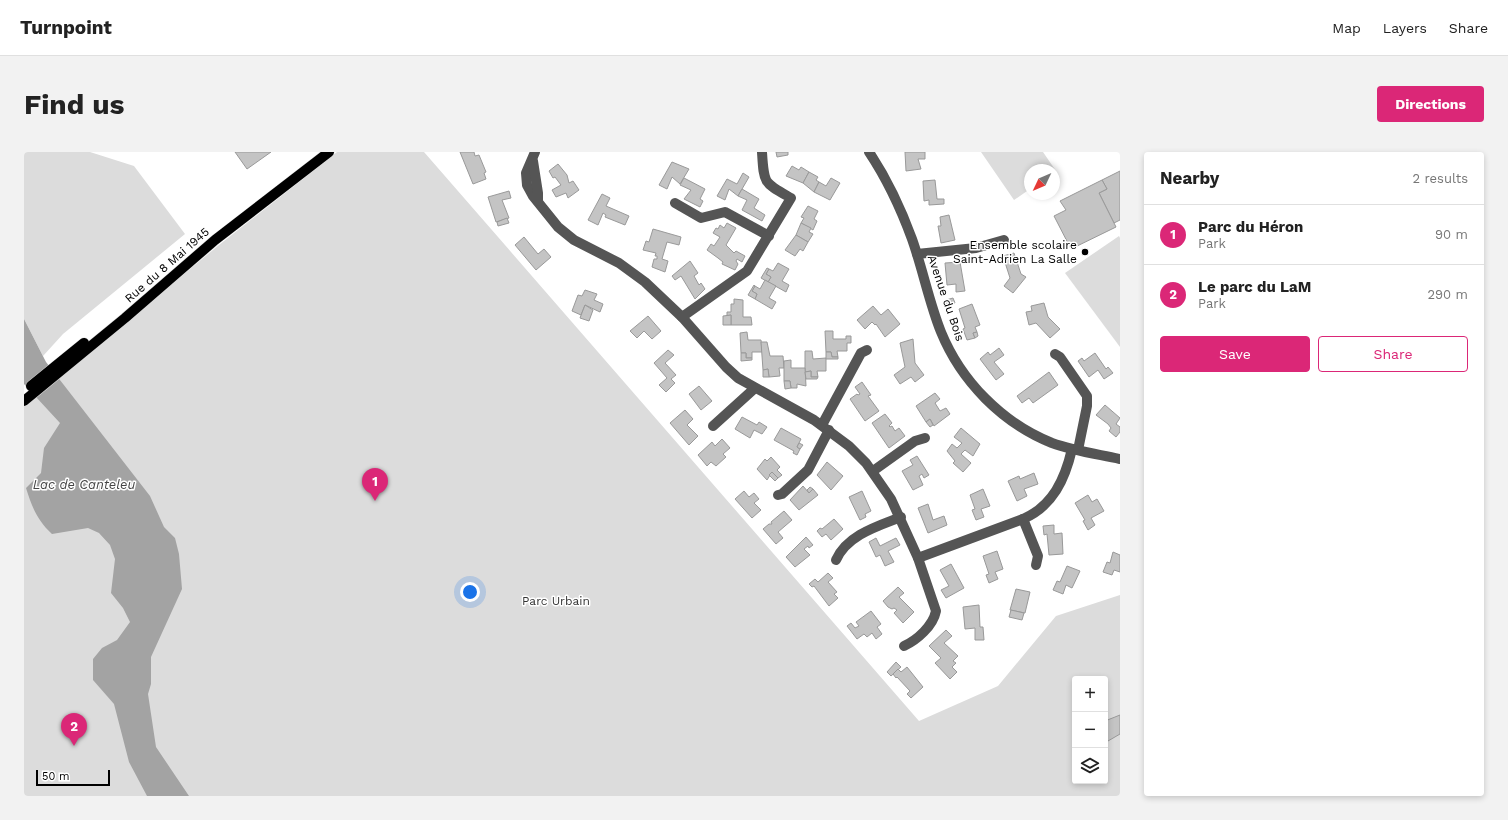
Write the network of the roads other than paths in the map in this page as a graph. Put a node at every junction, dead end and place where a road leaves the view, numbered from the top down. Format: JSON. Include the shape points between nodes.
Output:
{"nodes":[{"id":1,"x":318,"y":152,"type":"edge"},
{"id":2,"x":328,"y":152,"type":"edge"},
{"id":3,"x":762,"y":152,"type":"edge"},
{"id":4,"x":869,"y":152,"type":"edge"},
{"id":5,"x":534,"y":156,"type":"edge"},
{"id":6,"x":675,"y":203,"type":"dead end"},
{"id":7,"x":769,"y":236,"type":"junction"},
{"id":8,"x":1004,"y":240,"type":"dead end"},
{"id":9,"x":917,"y":254,"type":"junction"},
{"id":10,"x":682,"y":317,"type":"junction"},
{"id":11,"x":867,"y":350,"type":"dead end"},
{"id":12,"x":1055,"y":354,"type":"dead end"},
{"id":13,"x":60,"y":367,"type":"junction"},
{"id":14,"x":755,"y":388,"type":"junction"},
{"id":15,"x":25,"y":398,"type":"edge"},
{"id":16,"x":713,"y":426,"type":"dead end"},
{"id":17,"x":826,"y":427,"type":"junction"},
{"id":18,"x":925,"y":438,"type":"dead end"},
{"id":19,"x":1075,"y":450,"type":"junction"},
{"id":20,"x":1120,"y":459,"type":"edge"},
{"id":21,"x":873,"y":472,"type":"junction"},
{"id":22,"x":778,"y":495,"type":"dead end"},
{"id":23,"x":901,"y":517,"type":"junction"},
{"id":24,"x":1023,"y":519,"type":"junction"},
{"id":25,"x":918,"y":558,"type":"junction"},
{"id":26,"x":836,"y":560,"type":"dead end"},
{"id":27,"x":1036,"y":565,"type":"dead end"},
{"id":28,"x":904,"y":646,"type":"dead end"}],
"edges":[{"from":1,"to":13,"type":"main road","name":"Rue du 8 Mai 1945","via":[[214,234]]},
{"from":2,"to":13,"type":"main road","name":"Rue du 8 Mai 1945","via":[[215,240],[125,318]]},
{"from":3,"to":7,"type":"street","via":[[765,180],[791,198]]},
{"from":4,"to":9,"type":"street","name":"Avenue du Bois","via":[[901,211]]},
{"from":5,"to":10,"type":"street","via":[[538,202],[558,227],[569,237],[628,269]]},
{"from":6,"to":7,"type":"street","via":[[700,218],[725,212]]},
{"from":7,"to":10,"type":"street","via":[[743,276]]},
{"from":8,"to":9,"type":"street","name":"Avenue du Bois","via":[[976,248]]},
{"from":9,"to":19,"type":"street","name":"Avenue du Bois","via":[[942,332],[950,351],[969,379],[991,404],[1010,419],[1050,442]]},
{"from":10,"to":14,"type":"street","via":[[726,367]]},
{"from":11,"to":17,"type":"street","via":[[861,353]]},
{"from":12,"to":19,"type":"street","via":[[1060,357],[1087,396],[1087,406]]},
{"from":13,"to":15,"type":"main road","name":"Rue du 8 Mai 1945"},
{"from":14,"to":16,"type":"street"},
{"from":14,"to":17,"type":"street"},
{"from":17,"to":21,"type":"street"},
{"from":17,"to":22,"type":"street","via":[[808,470]]},
{"from":18,"to":21,"type":"street","via":[[915,441]]},
{"from":19,"to":20,"type":"street","name":"Avenue du Bois"},
{"from":19,"to":24,"type":"street","via":[[1056,492],[1041,508]]},
{"from":21,"to":23,"type":"street"},
{"from":23,"to":25,"type":"street"},
{"from":23,"to":26,"type":"street","via":[[860,534]]},
{"from":24,"to":25,"type":"street"},
{"from":24,"to":27,"type":"street","via":[[1038,556]]},
{"from":25,"to":28,"type":"street","via":[[936,611],[928,627]]}]}
